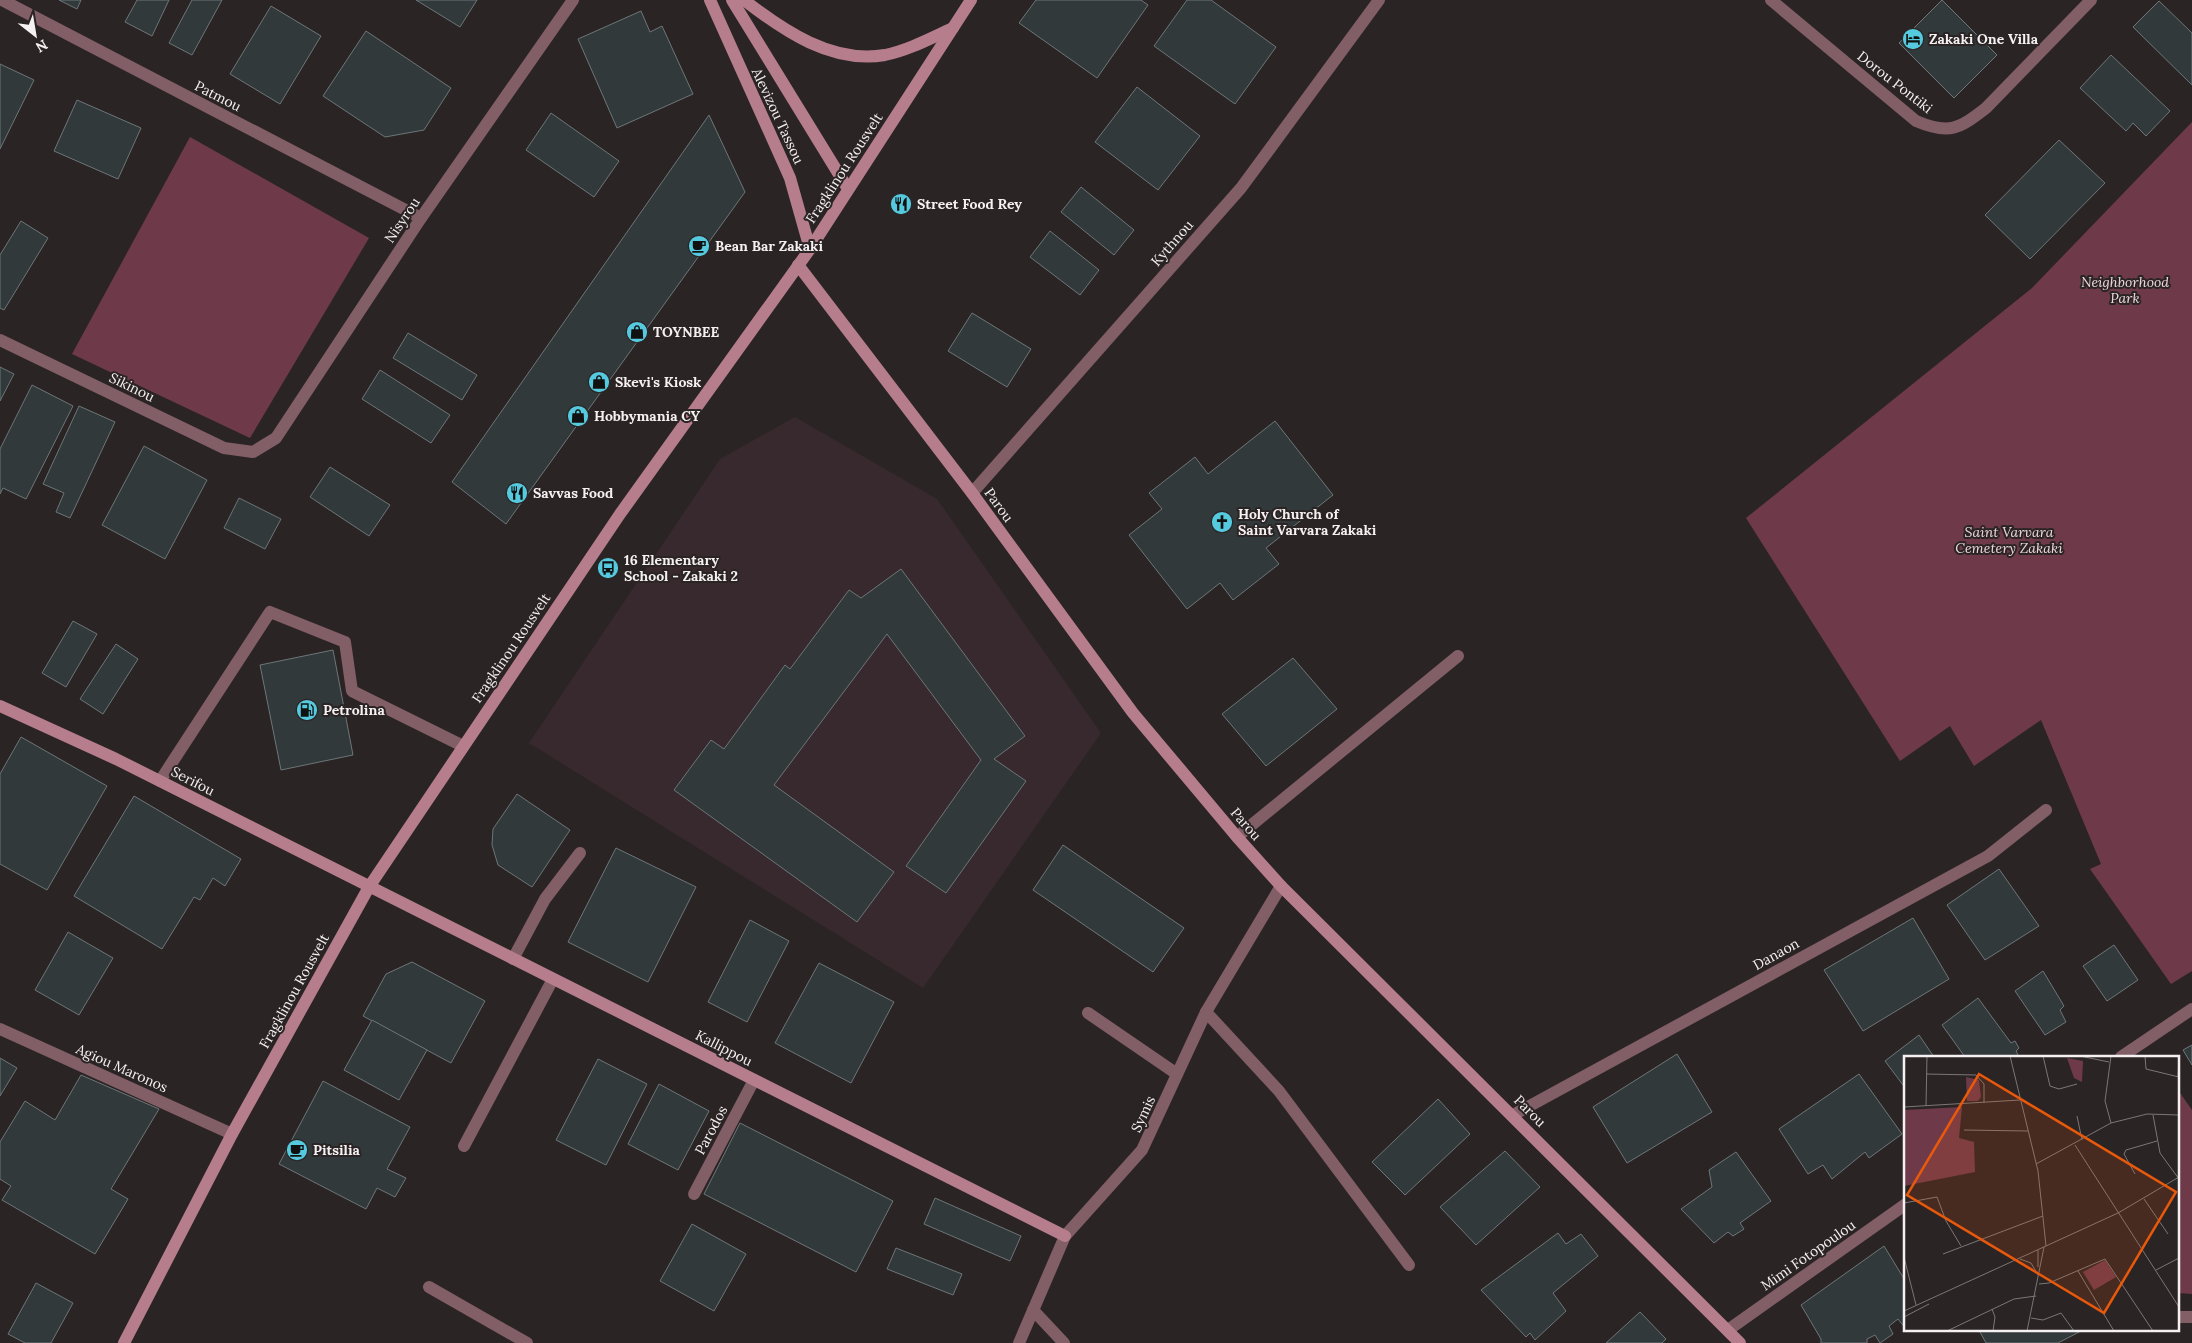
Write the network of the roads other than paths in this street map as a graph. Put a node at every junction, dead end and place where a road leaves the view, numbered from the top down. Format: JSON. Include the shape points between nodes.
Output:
{"nodes":[{"id":1,"x":2,"y":0,"type":"edge"},
{"id":2,"x":573,"y":0,"type":"edge"},
{"id":3,"x":710,"y":0,"type":"edge"},
{"id":4,"x":732,"y":0,"type":"edge"},
{"id":5,"x":744,"y":0,"type":"edge"},
{"id":6,"x":971,"y":0,"type":"edge"},
{"id":7,"x":1379,"y":0,"type":"edge"},
{"id":8,"x":1771,"y":0,"type":"edge"},
{"id":9,"x":2091,"y":0,"type":"edge"},
{"id":10,"x":953,"y":28,"type":"junction"},
{"id":11,"x":848,"y":190,"type":"junction"},
{"id":12,"x":421,"y":218,"type":"junction"},
{"id":13,"x":810,"y":249,"type":"junction"},
{"id":14,"x":798,"y":265,"type":"junction"},
{"id":15,"x":0,"y":340,"type":"edge"},
{"id":16,"x":253,"y":452,"type":"joint"},
{"id":17,"x":972,"y":493,"type":"junction"},
{"id":18,"x":1458,"y":656,"type":"dead end"},
{"id":19,"x":0,"y":706,"type":"edge"},
{"id":20,"x":464,"y":746,"type":"junction"},
{"id":21,"x":160,"y":781,"type":"junction"},
{"id":22,"x":2046,"y":810,"type":"dead end"},
{"id":23,"x":1236,"y":837,"type":"junction"},
{"id":24,"x":580,"y":853,"type":"dead end"},
{"id":25,"x":1281,"y":886,"type":"junction"},
{"id":26,"x":369,"y":887,"type":"junction"},
{"id":27,"x":512,"y":959,"type":"junction"},
{"id":28,"x":553,"y":979,"type":"junction"},
{"id":29,"x":2192,"y":1009,"type":"edge"},
{"id":30,"x":1206,"y":1012,"type":"junction"},
{"id":31,"x":1088,"y":1013,"type":"dead end"},
{"id":32,"x":0,"y":1029,"type":"edge"},
{"id":33,"x":2122,"y":1056,"type":"edge"},
{"id":34,"x":1177,"y":1074,"type":"junction"},
{"id":35,"x":754,"y":1080,"type":"junction"},
{"id":36,"x":1513,"y":1115,"type":"junction"},
{"id":37,"x":232,"y":1134,"type":"junction"},
{"id":38,"x":464,"y":1146,"type":"dead end"},
{"id":39,"x":694,"y":1194,"type":"dead end"},
{"id":40,"x":1904,"y":1205,"type":"edge"},
{"id":41,"x":1065,"y":1236,"type":"junction"},
{"id":42,"x":1409,"y":1265,"type":"dead end"},
{"id":43,"x":428,"y":1287,"type":"dead end"},
{"id":44,"x":1033,"y":1310,"type":"junction"},
{"id":45,"x":1728,"y":1330,"type":"junction"},
{"id":46,"x":124,"y":1343,"type":"edge"},
{"id":47,"x":527,"y":1343,"type":"edge"},
{"id":48,"x":1019,"y":1343,"type":"edge"},
{"id":49,"x":1064,"y":1343,"type":"edge"},
{"id":50,"x":1740,"y":1343,"type":"edge"}],
"edges":[{"from":1,"to":12,"type":"street","name":"Patmou"},
{"from":2,"to":12,"type":"street","name":"Nisyrou"},
{"from":3,"to":13,"type":"street","name":"Alevizou Tassou","via":[[790,178]]},
{"from":4,"to":11,"type":"street","name":"Alevizou Tassou"},
{"from":5,"to":10,"type":"street","via":[[801,39],[836,53],[862,57],[911,47]]},
{"from":6,"to":10,"type":"street","name":"Fragklinou Rousvelt"},
{"from":7,"to":17,"type":"street","name":"Kythnou","via":[[1240,188]]},
{"from":8,"to":9,"type":"street","name":"Dorou Pontiki","via":[[1916,121],[1934,129],[1951,129],[1986,108]]},
{"from":10,"to":11,"type":"street","name":"Fragklinou Rousvelt"},
{"from":11,"to":13,"type":"street","name":"Fragklinou Rousvelt"},
{"from":12,"to":16,"type":"street","name":"Nisyrou","via":[[276,438]]},
{"from":13,"to":14,"type":"street","name":"Fragklinou Rousvelt"},
{"from":14,"to":17,"type":"street","name":"Parou"},
{"from":14,"to":20,"type":"street","name":"Fragklinou Rousvelt","via":[[620,514]]},
{"from":15,"to":16,"type":"street","name":"Sikinou","via":[[224,448]]},
{"from":17,"to":23,"type":"street","name":"Parou","via":[[1133,712]]},
{"from":18,"to":23,"type":"street"},
{"from":19,"to":21,"type":"street","name":"Serifou"},
{"from":20,"to":21,"type":"street","via":[[352,691],[345,642],[270,612]]},
{"from":20,"to":26,"type":"street","name":"Fragklinou Rousvelt"},
{"from":21,"to":26,"type":"street","name":"Serifou"},
{"from":22,"to":36,"type":"street","name":"Danaon","via":[[1988,856]]},
{"from":23,"to":25,"type":"street","name":"Parou"},
{"from":24,"to":27,"type":"street","via":[[545,899]]},
{"from":25,"to":30,"type":"street","name":"Symis"},
{"from":25,"to":36,"type":"street","name":"Parou"},
{"from":26,"to":27,"type":"street","name":"Kallippou"},
{"from":26,"to":37,"type":"street","name":"Fragklinou Rousvelt"},
{"from":27,"to":28,"type":"street","name":"Kallippou"},
{"from":28,"to":35,"type":"street","name":"Kallippou"},
{"from":28,"to":38,"type":"street"},
{"from":29,"to":33,"type":"street"},
{"from":30,"to":34,"type":"street","name":"Symis"},
{"from":30,"to":42,"type":"street","via":[[1279,1091]]},
{"from":31,"to":34,"type":"street"},
{"from":32,"to":37,"type":"street","name":"Agiou Maronos"},
{"from":34,"to":41,"type":"street","name":"Symis","via":[[1142,1150]]},
{"from":35,"to":39,"type":"street","name":"Parodos"},
{"from":35,"to":41,"type":"street","name":"Kallippou"},
{"from":36,"to":45,"type":"street","name":"Parou"},
{"from":37,"to":46,"type":"street","name":"Fragklinou Rousvelt"},
{"from":40,"to":45,"type":"street","name":"Mimi Fotopoulou"},
{"from":41,"to":44,"type":"street","name":"Symis"},
{"from":43,"to":47,"type":"street"},
{"from":44,"to":48,"type":"street","name":"Symis"},
{"from":44,"to":49,"type":"street"},
{"from":45,"to":50,"type":"street","name":"Parou"}]}
